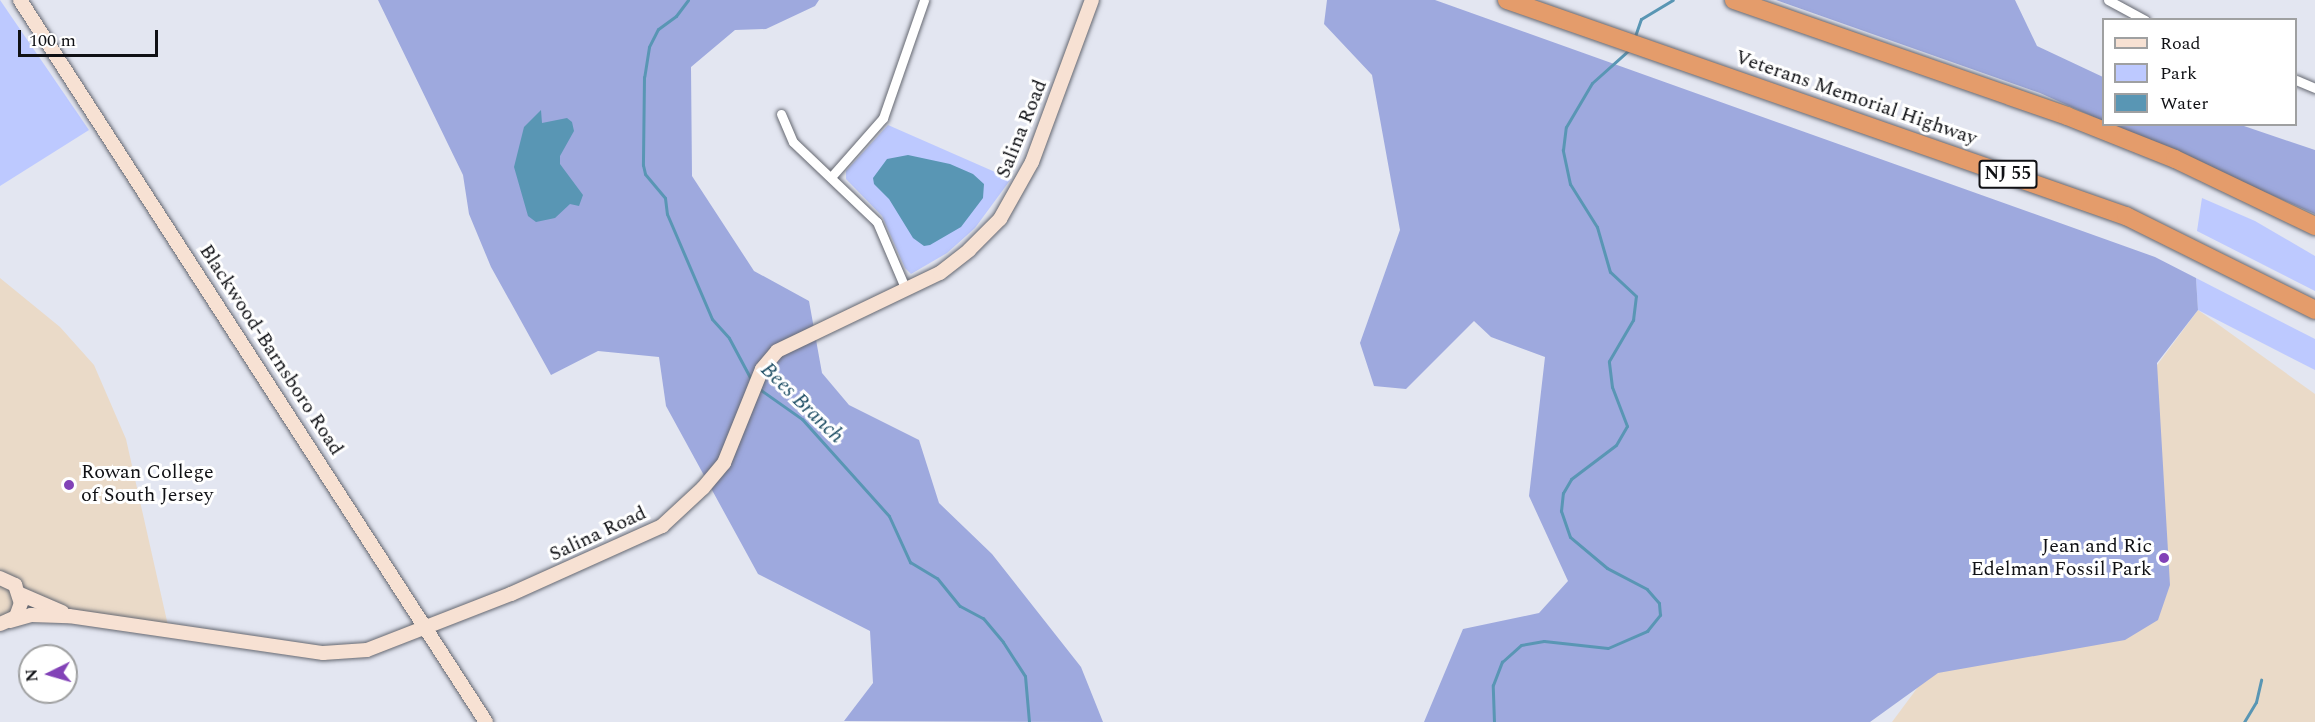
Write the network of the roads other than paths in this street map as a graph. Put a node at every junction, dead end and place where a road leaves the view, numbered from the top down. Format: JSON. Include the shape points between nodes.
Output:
{"nodes":[{"id":1,"x":20,"y":0,"type":"edge"},
{"id":2,"x":924,"y":0,"type":"edge"},
{"id":3,"x":1092,"y":0,"type":"edge"},
{"id":4,"x":1507,"y":0,"type":"edge"},
{"id":5,"x":2108,"y":0,"type":"edge"},
{"id":6,"x":1741,"y":2,"type":"edge"},
{"id":7,"x":2141,"y":18,"type":"edge"},
{"id":8,"x":2297,"y":81,"type":"edge"},
{"id":9,"x":2315,"y":88,"type":"edge"},
{"id":10,"x":781,"y":114,"type":"dead end"},
{"id":11,"x":831,"y":177,"type":"junction"},
{"id":12,"x":2315,"y":226,"type":"edge"},
{"id":13,"x":906,"y":290,"type":"junction"},
{"id":14,"x":2315,"y":310,"type":"edge"},
{"id":15,"x":0,"y":577,"type":"edge"},
{"id":16,"x":20,"y":594,"type":"junction"},
{"id":17,"x":69,"y":616,"type":"junction"},
{"id":18,"x":5,"y":623,"type":"edge"},
{"id":19,"x":429,"y":628,"type":"junction"},
{"id":20,"x":486,"y":722,"type":"edge"}],
"edges":[{"from":1,"to":19,"type":"street","name":"Blackwood-Barnsboro Road"},
{"from":2,"to":11,"type":"street","via":[[883,118]]},
{"from":3,"to":13,"type":"street","name":"Salina Road","via":[[1032,162],[1012,200],[969,250],[940,273]]},
{"from":4,"to":14,"type":"highway","name":"Veterans Memorial Highway","number":"NJ 55","via":[[2126,216]]},
{"from":5,"to":7,"type":"street"},
{"from":6,"to":12,"type":"highway","via":[[2078,120],[2175,159]]},
{"from":8,"to":9,"type":"street"},
{"from":10,"to":11,"type":"street","via":[[792,141]]},
{"from":11,"to":13,"type":"street","via":[[877,222]]},
{"from":13,"to":19,"type":"street","name":"Salina Road","via":[[784,345],[766,363],[724,463],[662,526]]},
{"from":15,"to":16,"type":"street","via":[[15,585]]},
{"from":16,"to":17,"type":"street"},
{"from":16,"to":18,"type":"street","via":[[20,610]]},
{"from":17,"to":18,"type":"street","via":[[31,615]]},
{"from":17,"to":19,"type":"street","name":"Salina Road","via":[[323,653],[367,650]]},
{"from":19,"to":20,"type":"street","name":"Blackwood-Barnsboro Road"}]}
